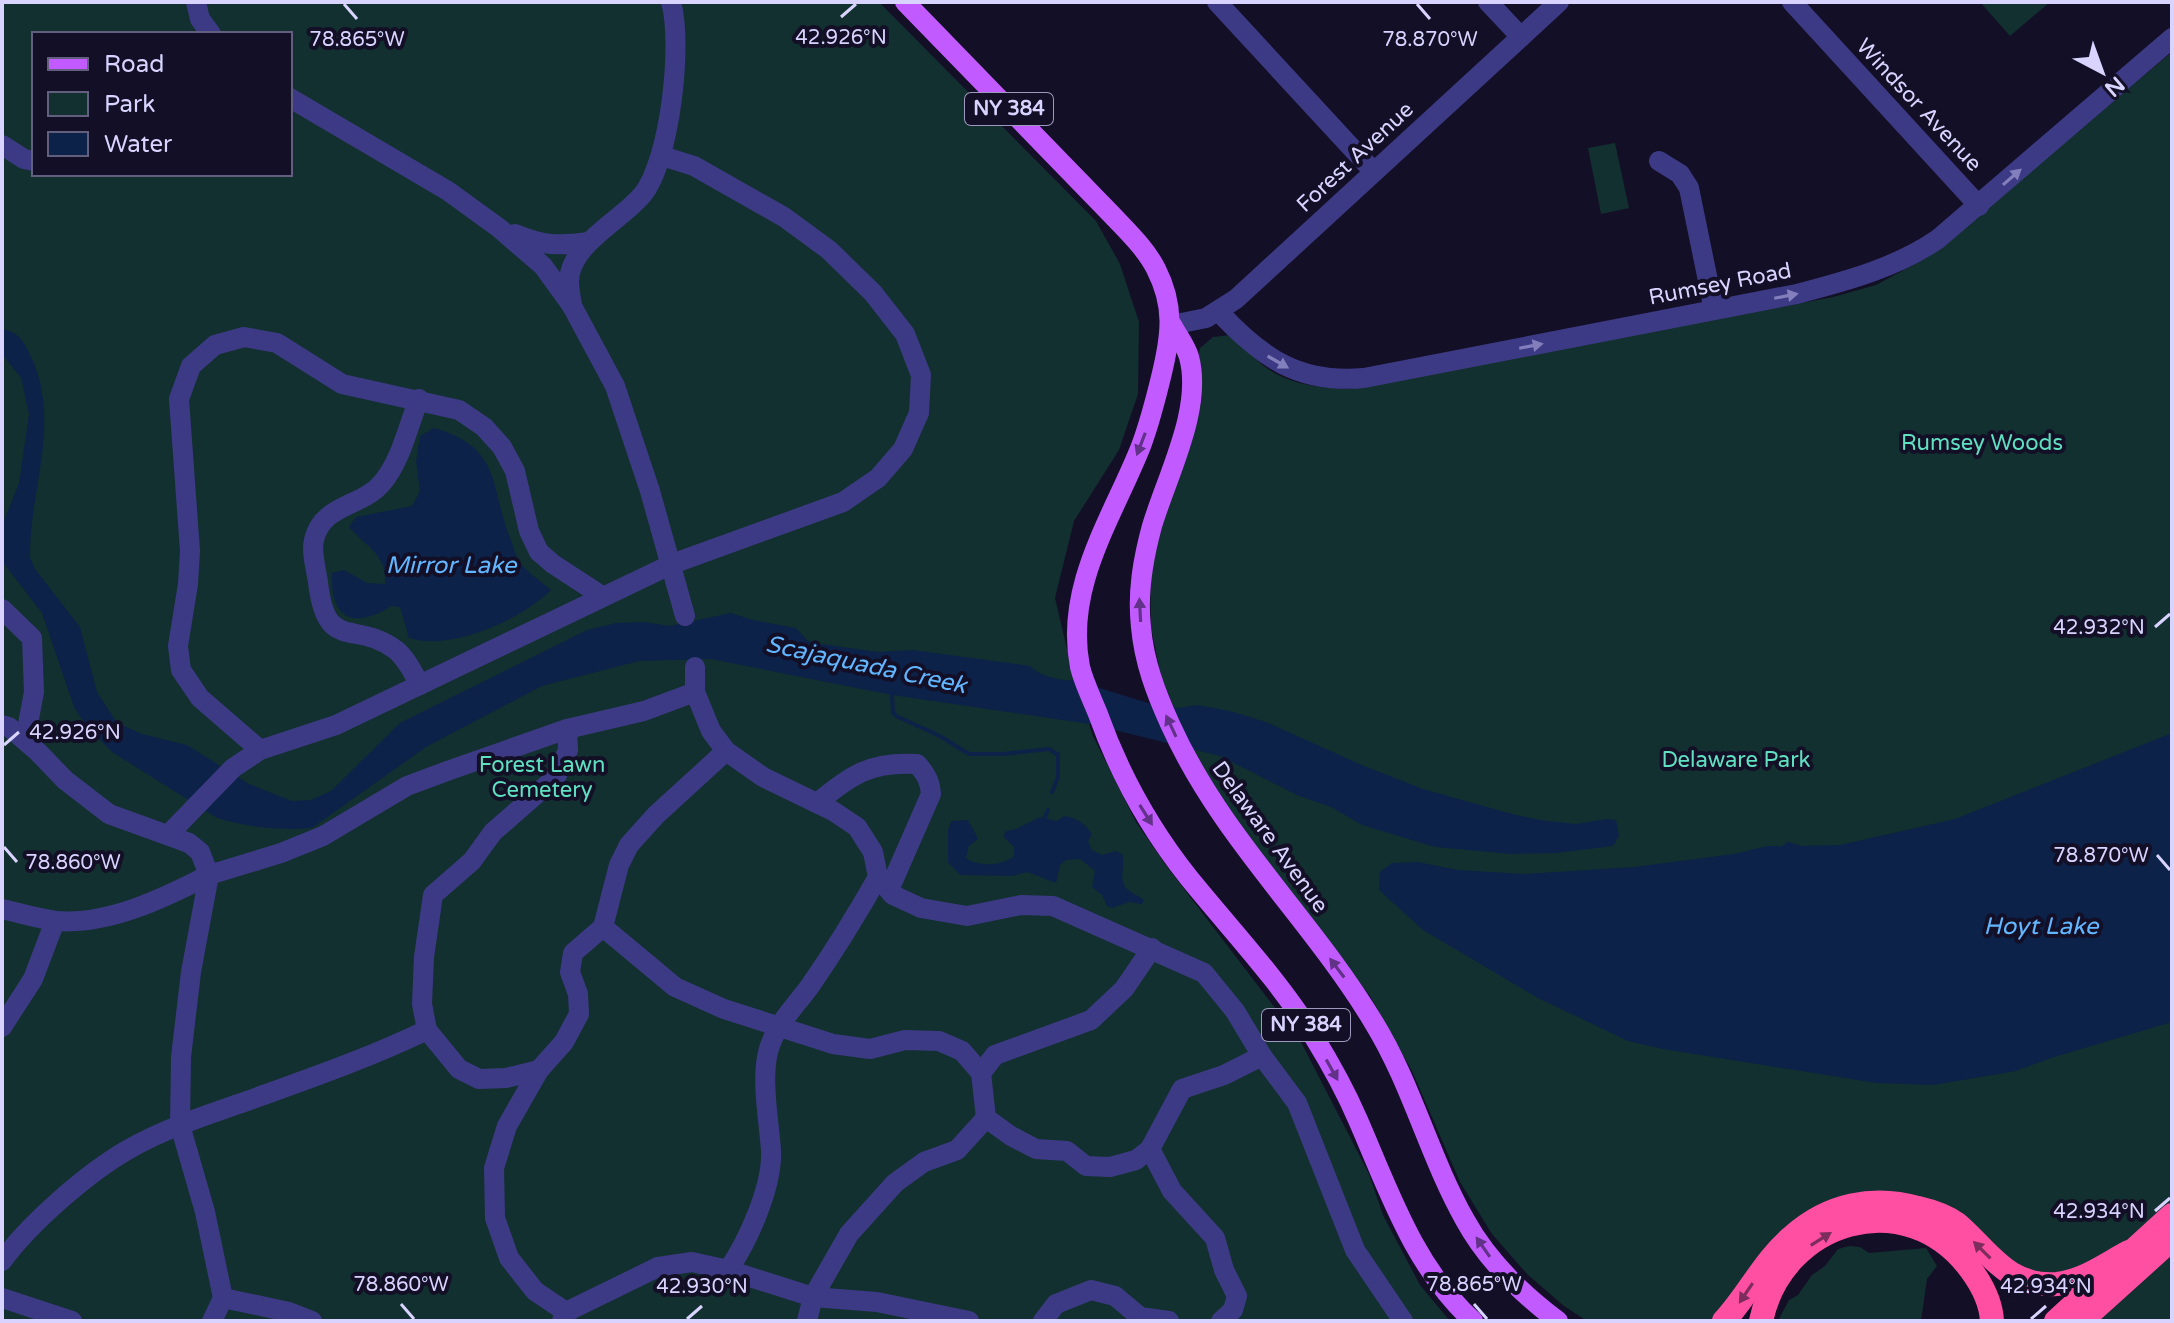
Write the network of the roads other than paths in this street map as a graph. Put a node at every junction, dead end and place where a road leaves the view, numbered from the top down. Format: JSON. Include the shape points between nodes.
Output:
{"nodes":[{"id":1,"x":196,"y":2,"type":"edge"},
{"id":2,"x":671,"y":2,"type":"edge"},
{"id":3,"x":905,"y":2,"type":"edge"},
{"id":4,"x":1217,"y":2,"type":"edge"},
{"id":5,"x":1488,"y":2,"type":"edge"},
{"id":6,"x":1559,"y":2,"type":"edge"},
{"id":7,"x":1792,"y":2,"type":"edge"},
{"id":8,"x":210,"y":32,"type":"edge"},
{"id":9,"x":1521,"y":37,"type":"junction"},
{"id":10,"x":2172,"y":38,"type":"edge"},
{"id":11,"x":292,"y":101,"type":"edge"},
{"id":12,"x":2,"y":145,"type":"edge"},
{"id":13,"x":662,"y":156,"type":"junction"},
{"id":14,"x":32,"y":161,"type":"edge"},
{"id":15,"x":1659,"y":161,"type":"dead end"},
{"id":16,"x":1374,"y":172,"type":"junction"},
{"id":17,"x":1979,"y":206,"type":"junction"},
{"id":18,"x":499,"y":228,"type":"junction"},
{"id":19,"x":589,"y":242,"type":"junction"},
{"id":20,"x":572,"y":306,"type":"junction"},
{"id":21,"x":1714,"y":310,"type":"junction"},
{"id":22,"x":1219,"y":312,"type":"junction"},
{"id":23,"x":1172,"y":325,"type":"junction"},
{"id":24,"x":419,"y":399,"type":"junction"},
{"id":25,"x":672,"y":564,"type":"junction"},
{"id":26,"x":602,"y":596,"type":"junction"},
{"id":27,"x":2,"y":609,"type":"edge"},
{"id":28,"x":685,"y":616,"type":"dead end"},
{"id":29,"x":695,"y":667,"type":"dead end"},
{"id":30,"x":420,"y":685,"type":"junction"},
{"id":31,"x":695,"y":692,"type":"junction"},
{"id":32,"x":2,"y":725,"type":"edge"},
{"id":33,"x":567,"y":729,"type":"junction"},
{"id":34,"x":25,"y":740,"type":"junction"},
{"id":35,"x":260,"y":750,"type":"junction"},
{"id":36,"x":726,"y":751,"type":"junction"},
{"id":37,"x":817,"y":803,"type":"junction"},
{"id":38,"x":168,"y":835,"type":"junction"},
{"id":39,"x":209,"y":875,"type":"junction"},
{"id":40,"x":884,"y":883,"type":"junction"},
{"id":41,"x":2,"y":909,"type":"edge"},
{"id":42,"x":55,"y":921,"type":"junction"},
{"id":43,"x":603,"y":927,"type":"junction"},
{"id":44,"x":1152,"y":948,"type":"junction"},
{"id":45,"x":2,"y":1027,"type":"edge"},
{"id":46,"x":777,"y":1028,"type":"junction"},
{"id":47,"x":427,"y":1030,"type":"junction"},
{"id":48,"x":1262,"y":1056,"type":"junction"},
{"id":49,"x":539,"y":1070,"type":"junction"},
{"id":50,"x":981,"y":1073,"type":"junction"},
{"id":51,"x":986,"y":1118,"type":"junction"},
{"id":52,"x":180,"y":1125,"type":"junction"},
{"id":53,"x":1150,"y":1149,"type":"junction"},
{"id":54,"x":2172,"y":1215,"type":"edge"},
{"id":55,"x":2172,"y":1239,"type":"edge"},
{"id":56,"x":2129,"y":1252,"type":"junction"},
{"id":57,"x":2,"y":1261,"type":"edge"},
{"id":58,"x":728,"y":1270,"type":"junction"},
{"id":59,"x":813,"y":1297,"type":"junction"},
{"id":60,"x":2,"y":1298,"type":"edge"},
{"id":61,"x":223,"y":1298,"type":"junction"},
{"id":62,"x":564,"y":1316,"type":"edge"},
{"id":63,"x":72,"y":1321,"type":"edge"},
{"id":64,"x":212,"y":1321,"type":"edge"},
{"id":65,"x":312,"y":1321,"type":"edge"},
{"id":66,"x":807,"y":1321,"type":"edge"},
{"id":67,"x":969,"y":1321,"type":"edge"},
{"id":68,"x":1043,"y":1321,"type":"edge"},
{"id":69,"x":1169,"y":1321,"type":"edge"},
{"id":70,"x":1221,"y":1321,"type":"edge"},
{"id":71,"x":1403,"y":1321,"type":"edge"},
{"id":72,"x":1473,"y":1321,"type":"edge"},
{"id":73,"x":1558,"y":1321,"type":"edge"},
{"id":74,"x":1724,"y":1321,"type":"edge"},
{"id":75,"x":1761,"y":1321,"type":"edge"},
{"id":76,"x":1992,"y":1321,"type":"edge"},
{"id":77,"x":2056,"y":1321,"type":"edge"},
{"id":78,"x":2081,"y":1321,"type":"edge"}],
"edges":[{"from":1,"to":8,"type":"street"},
{"from":2,"to":13,"type":"street","via":[[674,58]]},
{"from":3,"to":23,"type":"main road","name":"Delaware Avenue","number":"NY 384","via":[[1141,246],[1156,268]]},
{"from":4,"to":16,"type":"street"},
{"from":5,"to":9,"type":"street"},
{"from":6,"to":9,"type":"street","name":"Forest Avenue"},
{"from":7,"to":17,"type":"street","name":"Windsor Avenue"},
{"from":9,"to":16,"type":"street","name":"Forest Avenue"},
{"from":17,"to":10,"type":"street","name":"Rumsey Road","one_way":true},
{"from":11,"to":18,"type":"street","via":[[448,191]]},
{"from":12,"to":14,"type":"street"},
{"from":13,"to":19,"type":"street","via":[[645,192]]},
{"from":13,"to":25,"type":"street","via":[[694,166],[784,217],[829,250],[905,334],[921,375],[919,413],[903,449],[878,478],[843,502]]},
{"from":15,"to":21,"type":"street","via":[[1680,174],[1689,188]]},
{"from":16,"to":22,"type":"street","name":"Forest Avenue"},
{"from":21,"to":17,"type":"street","name":"Rumsey Road","one_way":true,"via":[[1832,285],[1912,257]]},
{"from":18,"to":19,"type":"street","via":[[539,244]]},
{"from":18,"to":20,"type":"street","via":[[543,266]]},
{"from":19,"to":20,"type":"street","via":[[569,279]]},
{"from":20,"to":25,"type":"street","via":[[615,386]]},
{"from":22,"to":21,"type":"street","name":"Rumsey Road","one_way":true,"via":[[1279,364],[1343,380]]},
{"from":22,"to":23,"type":"street","name":"Forest Avenue"},
{"from":23,"to":72,"type":"main road","name":"Delaware Avenue","number":"NY 384","one_way":true,"via":[[1152,415],[1086,572],[1080,667],[1127,783],[1168,849],[1314,1037],[1357,1117],[1416,1250]]},
{"from":73,"to":23,"type":"main road","name":"Delaware Avenue","number":"NY 384","one_way":true,"via":[[1491,1258],[1466,1222],[1374,1021],[1244,848],[1189,765],[1153,687],[1141,628],[1142,567],[1181,442],[1190,394],[1189,354]]},
{"from":24,"to":26,"type":"street","via":[[459,410],[484,427],[515,471],[539,552]]},
{"from":24,"to":30,"type":"street","via":[[382,484],[327,515],[313,543],[323,614],[333,627],[397,651]]},
{"from":24,"to":35,"type":"street","via":[[342,384],[277,343],[244,337],[215,345],[191,366],[179,399],[190,551],[178,646],[181,670],[200,698]]},
{"from":25,"to":26,"type":"street"},
{"from":25,"to":28,"type":"street"},
{"from":26,"to":30,"type":"street"},
{"from":27,"to":34,"type":"street","via":[[32,638],[34,692]]},
{"from":29,"to":31,"type":"street"},
{"from":30,"to":35,"type":"street","via":[[336,725]]},
{"from":31,"to":33,"type":"street","via":[[644,711]]},
{"from":31,"to":36,"type":"street"},
{"from":32,"to":34,"type":"street"},
{"from":33,"to":39,"type":"street","via":[[407,786],[323,836]]},
{"from":33,"to":47,"type":"street","via":[[568,750],[556,777],[433,895],[424,957]]},
{"from":34,"to":38,"type":"street","via":[[109,814]]},
{"from":35,"to":38,"type":"street","via":[[233,768]]},
{"from":36,"to":37,"type":"street","via":[[763,777]]},
{"from":36,"to":43,"type":"street","via":[[629,845]]},
{"from":37,"to":40,"type":"street","via":[[857,827]]},
{"from":37,"to":40,"type":"street","via":[[853,775],[891,763],[916,764],[925,772],[931,794]]},
{"from":38,"to":39,"type":"street","via":[[200,852]]},
{"from":39,"to":42,"type":"street","via":[[126,910]]},
{"from":39,"to":52,"type":"street","via":[[181,1057]]},
{"from":40,"to":44,"type":"street","via":[[893,895],[921,908],[967,916],[1021,905],[1053,906]]},
{"from":40,"to":46,"type":"street"},
{"from":41,"to":42,"type":"street"},
{"from":42,"to":45,"type":"street","via":[[33,979]]},
{"from":43,"to":46,"type":"street","via":[[675,987]]},
{"from":43,"to":49,"type":"street","via":[[573,953],[570,972],[579,1014],[564,1042]]},
{"from":44,"to":48,"type":"street","via":[[1204,973]]},
{"from":44,"to":50,"type":"street","via":[[1124,989],[1091,1020],[995,1055]]},
{"from":46,"to":50,"type":"street","via":[[870,1049],[905,1040],[939,1041],[962,1051]]},
{"from":46,"to":58,"type":"street","via":[[767,1055],[771,1155],[760,1207]]},
{"from":47,"to":49,"type":"street","via":[[459,1069],[479,1079]]},
{"from":47,"to":52,"type":"street","via":[[379,1053]]},
{"from":48,"to":53,"type":"street","via":[[1182,1089]]},
{"from":48,"to":71,"type":"street","via":[[1297,1103],[1355,1250]]},
{"from":49,"to":62,"type":"street","via":[[507,1126],[498,1154],[495,1218],[509,1258]]},
{"from":50,"to":51,"type":"street"},
{"from":51,"to":53,"type":"street","via":[[1023,1143],[1067,1151],[1086,1166],[1110,1167],[1136,1160]]},
{"from":51,"to":59,"type":"street","via":[[957,1150],[924,1162],[895,1183],[849,1234]]},
{"from":52,"to":57,"type":"street","via":[[127,1150],[65,1196]]},
{"from":52,"to":61,"type":"street"},
{"from":53,"to":70,"type":"street","via":[[1172,1191],[1215,1238],[1237,1296],[1233,1310]]},
{"from":54,"to":56,"type":"highway"},
{"from":55,"to":78,"type":"highway"},
{"from":56,"to":74,"type":"highway","one_way":true,"via":[[2078,1280],[2034,1281],[1999,1267],[1943,1216],[1903,1204],[1864,1202],[1840,1208],[1795,1233]]},
{"from":56,"to":77,"type":"highway"},
{"from":58,"to":59,"type":"street"},
{"from":58,"to":62,"type":"street","via":[[692,1262],[658,1267]]},
{"from":59,"to":66,"type":"street"},
{"from":59,"to":67,"type":"street","via":[[877,1302]]},
{"from":60,"to":63,"type":"street"},
{"from":61,"to":64,"type":"street"},
{"from":61,"to":65,"type":"street"},
{"from":68,"to":69,"type":"street","via":[[1056,1304],[1091,1290],[1115,1296],[1140,1317]]},
{"from":75,"to":76,"type":"highway","one_way":true,"via":[[1766,1298],[1799,1254],[1823,1236],[1878,1219],[1929,1231],[1950,1244],[1983,1287]]}]}
